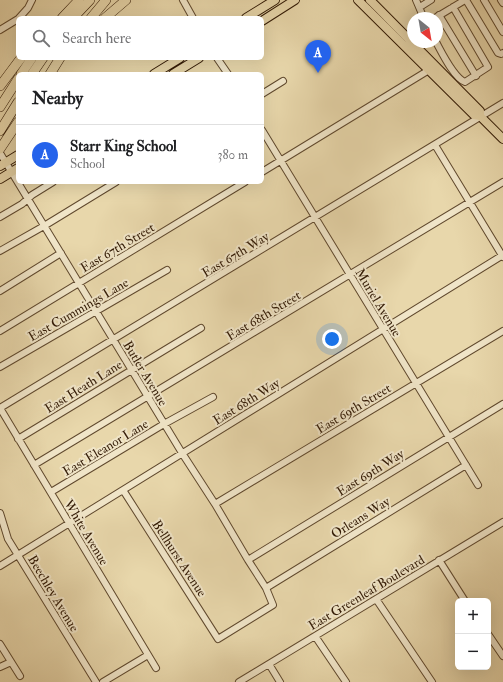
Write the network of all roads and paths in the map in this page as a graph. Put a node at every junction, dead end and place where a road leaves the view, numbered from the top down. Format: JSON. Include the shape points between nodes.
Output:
{"nodes":[{"id":1,"x":32,"y":0,"type":"edge"},
{"id":2,"x":79,"y":0,"type":"edge"},
{"id":3,"x":90,"y":0,"type":"edge"},
{"id":4,"x":93,"y":0,"type":"edge"},
{"id":5,"x":106,"y":0,"type":"edge"},
{"id":6,"x":126,"y":0,"type":"edge"},
{"id":7,"x":183,"y":0,"type":"edge"},
{"id":8,"x":275,"y":0,"type":"edge"},
{"id":9,"x":295,"y":0,"type":"edge"},
{"id":10,"x":358,"y":0,"type":"edge"},
{"id":11,"x":370,"y":0,"type":"edge"},
{"id":12,"x":416,"y":0,"type":"edge"},
{"id":13,"x":431,"y":0,"type":"edge"},
{"id":14,"x":465,"y":0,"type":"edge"},
{"id":15,"x":484,"y":0,"type":"edge"},
{"id":16,"x":501,"y":0,"type":"edge"},
{"id":17,"x":503,"y":3,"type":"edge"},
{"id":18,"x":420,"y":7,"type":"junction"},
{"id":19,"x":453,"y":7,"type":"junction"},
{"id":20,"x":421,"y":12,"type":"edge"},
{"id":21,"x":443,"y":13,"type":"edge"},
{"id":22,"x":21,"y":16,"type":"edge"},
{"id":23,"x":66,"y":16,"type":"edge"},
{"id":24,"x":66,"y":16,"type":"edge"},
{"id":25,"x":80,"y":16,"type":"edge"},
{"id":26,"x":93,"y":16,"type":"edge"},
{"id":27,"x":107,"y":16,"type":"edge"},
{"id":28,"x":192,"y":16,"type":"edge"},
{"id":29,"x":249,"y":16,"type":"edge"},
{"id":30,"x":16,"y":20,"type":"edge"},
{"id":31,"x":264,"y":20,"type":"edge"},
{"id":32,"x":443,"y":26,"type":"edge"},
{"id":33,"x":0,"y":30,"type":"edge"},
{"id":34,"x":503,"y":32,"type":"edge"},
{"id":35,"x":440,"y":48,"type":"edge"},
{"id":36,"x":501,"y":53,"type":"edge"},
{"id":37,"x":20,"y":60,"type":"edge"},
{"id":38,"x":31,"y":60,"type":"edge"},
{"id":39,"x":42,"y":60,"type":"edge"},
{"id":40,"x":46,"y":60,"type":"edge"},
{"id":41,"x":59,"y":60,"type":"edge"},
{"id":42,"x":177,"y":60,"type":"edge"},
{"id":43,"x":196,"y":60,"type":"edge"},
{"id":44,"x":218,"y":60,"type":"edge"},
{"id":45,"x":429,"y":70,"type":"junction"},
{"id":46,"x":22,"y":72,"type":"edge"},
{"id":47,"x":33,"y":72,"type":"edge"},
{"id":48,"x":37,"y":72,"type":"edge"},
{"id":49,"x":51,"y":72,"type":"edge"},
{"id":50,"x":157,"y":72,"type":"edge"},
{"id":51,"x":176,"y":72,"type":"edge"},
{"id":52,"x":227,"y":72,"type":"edge"},
{"id":53,"x":476,"y":76,"type":"junction"},
{"id":54,"x":16,"y":82,"type":"edge"},
{"id":55,"x":283,"y":82,"type":"dead end"},
{"id":56,"x":0,"y":86,"type":"edge"},
{"id":57,"x":264,"y":93,"type":"edge"},
{"id":58,"x":16,"y":99,"type":"edge"},
{"id":59,"x":503,"y":103,"type":"edge"},
{"id":60,"x":16,"y":105,"type":"edge"},
{"id":61,"x":0,"y":107,"type":"edge"},
{"id":62,"x":480,"y":116,"type":"junction"},
{"id":63,"x":0,"y":124,"type":"edge"},
{"id":64,"x":16,"y":125,"type":"edge"},
{"id":65,"x":0,"y":131,"type":"edge"},
{"id":66,"x":264,"y":133,"type":"edge"},
{"id":67,"x":503,"y":139,"type":"edge"},
{"id":68,"x":435,"y":145,"type":"junction"},
{"id":69,"x":1,"y":149,"type":"edge"},
{"id":70,"x":16,"y":156,"type":"edge"},
{"id":71,"x":280,"y":160,"type":"junction"},
{"id":72,"x":3,"y":164,"type":"edge"},
{"id":73,"x":15,"y":170,"type":"edge"},
{"id":74,"x":264,"y":171,"type":"edge"},
{"id":75,"x":0,"y":179,"type":"edge"},
{"id":76,"x":503,"y":182,"type":"edge"},
{"id":77,"x":21,"y":184,"type":"edge"},
{"id":78,"x":50,"y":184,"type":"edge"},
{"id":79,"x":113,"y":184,"type":"edge"},
{"id":80,"x":242,"y":184,"type":"edge"},
{"id":81,"x":27,"y":198,"type":"junction"},
{"id":82,"x":470,"y":202,"type":"junction"},
{"id":83,"x":0,"y":217,"type":"edge"},
{"id":84,"x":315,"y":218,"type":"junction"},
{"id":85,"x":44,"y":226,"type":"junction"},
{"id":86,"x":0,"y":251,"type":"edge"},
{"id":87,"x":61,"y":254,"type":"junction"},
{"id":88,"x":503,"y":256,"type":"edge"},
{"id":89,"x":167,"y":270,"type":"dead end"},
{"id":90,"x":350,"y":275,"type":"junction"},
{"id":91,"x":79,"y":283,"type":"junction"},
{"id":92,"x":0,"y":291,"type":"edge"},
{"id":93,"x":96,"y":312,"type":"junction"},
{"id":94,"x":201,"y":328,"type":"dead end"},
{"id":95,"x":383,"y":329,"type":"junction"},
{"id":96,"x":0,"y":330,"type":"edge"},
{"id":97,"x":503,"y":331,"type":"edge"},
{"id":98,"x":113,"y":340,"type":"junction"},
{"id":99,"x":0,"y":368,"type":"edge"},
{"id":100,"x":131,"y":369,"type":"junction"},
{"id":101,"x":416,"y":383,"type":"junction"},
{"id":102,"x":148,"y":397,"type":"junction"},
{"id":103,"x":213,"y":397,"type":"dead end"},
{"id":104,"x":503,"y":404,"type":"edge"},
{"id":105,"x":0,"y":408,"type":"edge"},
{"id":106,"x":164,"y":424,"type":"junction"},
{"id":107,"x":448,"y":437,"type":"junction"},
{"id":108,"x":18,"y":439,"type":"junction"},
{"id":109,"x":182,"y":453,"type":"junction"},
{"id":110,"x":34,"y":465,"type":"junction"},
{"id":111,"x":466,"y":465,"type":"junction"},
{"id":112,"x":478,"y":485,"type":"dead end"},
{"id":113,"x":123,"y":490,"type":"junction"},
{"id":114,"x":51,"y":492,"type":"junction"},
{"id":115,"x":215,"y":504,"type":"junction"},
{"id":116,"x":0,"y":513,"type":"edge"},
{"id":117,"x":69,"y":523,"type":"junction"},
{"id":118,"x":502,"y":523,"type":"edge"},
{"id":119,"x":18,"y":555,"type":"junction"},
{"id":120,"x":248,"y":560,"type":"junction"},
{"id":121,"x":439,"y":560,"type":"junction"},
{"id":122,"x":0,"y":566,"type":"edge"},
{"id":123,"x":266,"y":588,"type":"junction"},
{"id":124,"x":463,"y":598,"type":"edge"},
{"id":125,"x":376,"y":599,"type":"junction"},
{"id":126,"x":273,"y":605,"type":"joint"},
{"id":127,"x":315,"y":636,"type":"junction"},
{"id":128,"x":491,"y":638,"type":"edge"},
{"id":129,"x":0,"y":644,"type":"edge"},
{"id":130,"x":148,"y":655,"type":"junction"},
{"id":131,"x":503,"y":656,"type":"edge"},
{"id":132,"x":11,"y":662,"type":"junction"},
{"id":133,"x":269,"y":664,"type":"junction"},
{"id":134,"x":0,"y":667,"type":"edge"},
{"id":135,"x":156,"y":668,"type":"dead end"},
{"id":136,"x":20,"y":676,"type":"dead end"},
{"id":137,"x":96,"y":682,"type":"edge"},
{"id":138,"x":102,"y":682,"type":"edge"},
{"id":139,"x":239,"y":682,"type":"edge"},
{"id":140,"x":280,"y":682,"type":"edge"},
{"id":141,"x":346,"y":682,"type":"edge"},
{"id":142,"x":432,"y":682,"type":"edge"}],
"edges":[{"from":1,"to":22,"type":"street"},
{"from":2,"to":23,"type":"highway"},
{"from":3,"to":24,"type":"highway"},
{"from":4,"to":25,"type":"highway"},
{"from":5,"to":26,"type":"highway"},
{"from":6,"to":27,"type":"highway"},
{"from":7,"to":28,"type":"street"},
{"from":8,"to":29,"type":"main road"},
{"from":9,"to":31,"type":"main road"},
{"from":10,"to":45,"type":"main road"},
{"from":11,"to":62,"type":"main road","via":[[480,111]]},
{"from":12,"to":18,"type":"street"},
{"from":13,"to":18,"type":"street"},
{"from":14,"to":19,"type":"street"},
{"from":14,"to":36,"type":"street"},
{"from":15,"to":34,"type":"street"},
{"from":16,"to":17,"type":"street"},
{"from":18,"to":20,"type":"street"},
{"from":19,"to":21,"type":"street"},
{"from":19,"to":53,"type":"street","via":[[488,68]]},
{"from":30,"to":33,"type":"street"},
{"from":32,"to":53,"type":"street"},
{"from":35,"to":53,"type":"street","via":[[461,80],[465,82]]},
{"from":37,"to":56,"type":"highway"},
{"from":38,"to":46,"type":"highway"},
{"from":39,"to":47,"type":"highway"},
{"from":40,"to":48,"type":"highway"},
{"from":41,"to":49,"type":"highway"},
{"from":42,"to":50,"type":"main road"},
{"from":43,"to":51,"type":"main road"},
{"from":44,"to":52,"type":"street"},
{"from":45,"to":62,"type":"main road","via":[[474,115]]},
{"from":45,"to":71,"type":"street"},
{"from":54,"to":61,"type":"highway"},
{"from":55,"to":57,"type":"street"},
{"from":58,"to":63,"type":"highway"},
{"from":59,"to":62,"type":"street","name":"East 67th Way"},
{"from":60,"to":65,"type":"highway"},
{"from":62,"to":67,"type":"main road"},
{"from":62,"to":68,"type":"street","name":"East 67th Way"},
{"from":64,"to":69,"type":"highway"},
{"from":66,"to":71,"type":"street","name":"Muriel Avenue"},
{"from":68,"to":82,"type":"street"},
{"from":68,"to":84,"type":"street","name":"East 67th Way"},
{"from":69,"to":72,"type":"street","name":"Butler Avenue"},
{"from":70,"to":72,"type":"main road"},
{"from":71,"to":74,"type":"street"},
{"from":71,"to":84,"type":"street","name":"Muriel Avenue"},
{"from":72,"to":73,"type":"street","name":"Butler Avenue"},
{"from":73,"to":75,"type":"main road"},
{"from":76,"to":82,"type":"street","name":"East 68th Street"},
{"from":77,"to":81,"type":"street","name":"Butler Avenue"},
{"from":78,"to":81,"type":"street"},
{"from":79,"to":85,"type":"street"},
{"from":80,"to":91,"type":"street","name":"East 67th Street"},
{"from":81,"to":83,"type":"street","via":[[22,204]]},
{"from":81,"to":85,"type":"street","name":"Butler Avenue"},
{"from":82,"to":88,"type":"street"},
{"from":82,"to":90,"type":"street","name":"East 68th Street"},
{"from":84,"to":90,"type":"street","name":"Muriel Avenue"},
{"from":84,"to":98,"type":"street","name":"East 67th Way"},
{"from":85,"to":86,"type":"street"},
{"from":85,"to":87,"type":"street","name":"Butler Avenue"},
{"from":87,"to":91,"type":"street","name":"Butler Avenue"},
{"from":87,"to":92,"type":"street"},
{"from":88,"to":95,"type":"street","name":"East 68th Way"},
{"from":89,"to":93,"type":"street","name":"East Cummings Lane"},
{"from":90,"to":95,"type":"street","name":"Muriel Avenue"},
{"from":90,"to":102,"type":"street","name":"East 68th Street"},
{"from":91,"to":93,"type":"street","name":"Butler Avenue"},
{"from":91,"to":96,"type":"street","name":"East 67th Street"},
{"from":93,"to":98,"type":"street","name":"Butler Avenue"},
{"from":93,"to":99,"type":"street","name":"East Cummings Lane"},
{"from":94,"to":100,"type":"street","name":"East Heath Lane"},
{"from":95,"to":101,"type":"street","name":"Muriel Avenue"},
{"from":95,"to":109,"type":"street","name":"East 68th Way"},
{"from":97,"to":101,"type":"street","name":"East 69th Street"},
{"from":98,"to":100,"type":"street","name":"Butler Avenue"},
{"from":98,"to":105,"type":"street","name":"East 67th Way"},
{"from":100,"to":102,"type":"street","name":"Butler Avenue"},
{"from":100,"to":108,"type":"street","name":"East Heath Lane"},
{"from":101,"to":107,"type":"street","name":"Muriel Avenue"},
{"from":101,"to":115,"type":"street","name":"East 69th Street"},
{"from":102,"to":106,"type":"street","name":"Butler Avenue"},
{"from":102,"to":110,"type":"street","name":"East 68th Street"},
{"from":103,"to":106,"type":"street","name":"East Eleanor Lane"},
{"from":104,"to":107,"type":"street","name":"East 69th Way"},
{"from":105,"to":108,"type":"street","name":"White Avenue"},
{"from":106,"to":109,"type":"street","name":"Butler Avenue"},
{"from":106,"to":114,"type":"street","name":"East Eleanor Lane"},
{"from":107,"to":111,"type":"street","name":"Muriel Avenue"},
{"from":107,"to":120,"type":"street","name":"East 69th Way"},
{"from":108,"to":110,"type":"street","name":"White Avenue"},
{"from":109,"to":113,"type":"street","name":"East 68th Way"},
{"from":109,"to":115,"type":"street","name":"Butler Avenue"},
{"from":110,"to":114,"type":"street","name":"White Avenue"},
{"from":111,"to":112,"type":"street","name":"Muriel Avenue"},
{"from":111,"to":123,"type":"street","name":"Orleans Way"},
{"from":113,"to":117,"type":"street","name":"East 68th Way"},
{"from":113,"to":126,"type":"street","name":"Bellhurst Avenue","via":[[218,638]]},
{"from":114,"to":117,"type":"street","name":"White Avenue"},
{"from":115,"to":120,"type":"street","name":"Butler Avenue"},
{"from":116,"to":119,"type":"street","name":"Beechley Avenue","via":[[8,539]]},
{"from":117,"to":119,"type":"street","name":"East 68th Way"},
{"from":117,"to":130,"type":"street","name":"White Avenue"},
{"from":118,"to":121,"type":"street","name":"East Greenleaf Boulevard"},
{"from":119,"to":122,"type":"street","name":"East 68th Way"},
{"from":119,"to":137,"type":"street","name":"Beechley Avenue"},
{"from":120,"to":123,"type":"street","name":"Butler Avenue"},
{"from":121,"to":124,"type":"street"},
{"from":121,"to":125,"type":"street","name":"East Greenleaf Boulevard"},
{"from":123,"to":126,"type":"street","name":"Butler Avenue"},
{"from":125,"to":127,"type":"street","name":"East Greenleaf Boulevard"},
{"from":125,"to":142,"type":"street"},
{"from":127,"to":133,"type":"street","name":"East Greenleaf Boulevard"},
{"from":127,"to":141,"type":"street"},
{"from":128,"to":131,"type":"street"},
{"from":129,"to":132,"type":"street"},
{"from":130,"to":135,"type":"street","name":"White Avenue"},
{"from":130,"to":138,"type":"street"},
{"from":132,"to":134,"type":"street"},
{"from":132,"to":136,"type":"street"},
{"from":133,"to":139,"type":"street","name":"East Greenleaf Boulevard"},
{"from":133,"to":140,"type":"street"}]}
